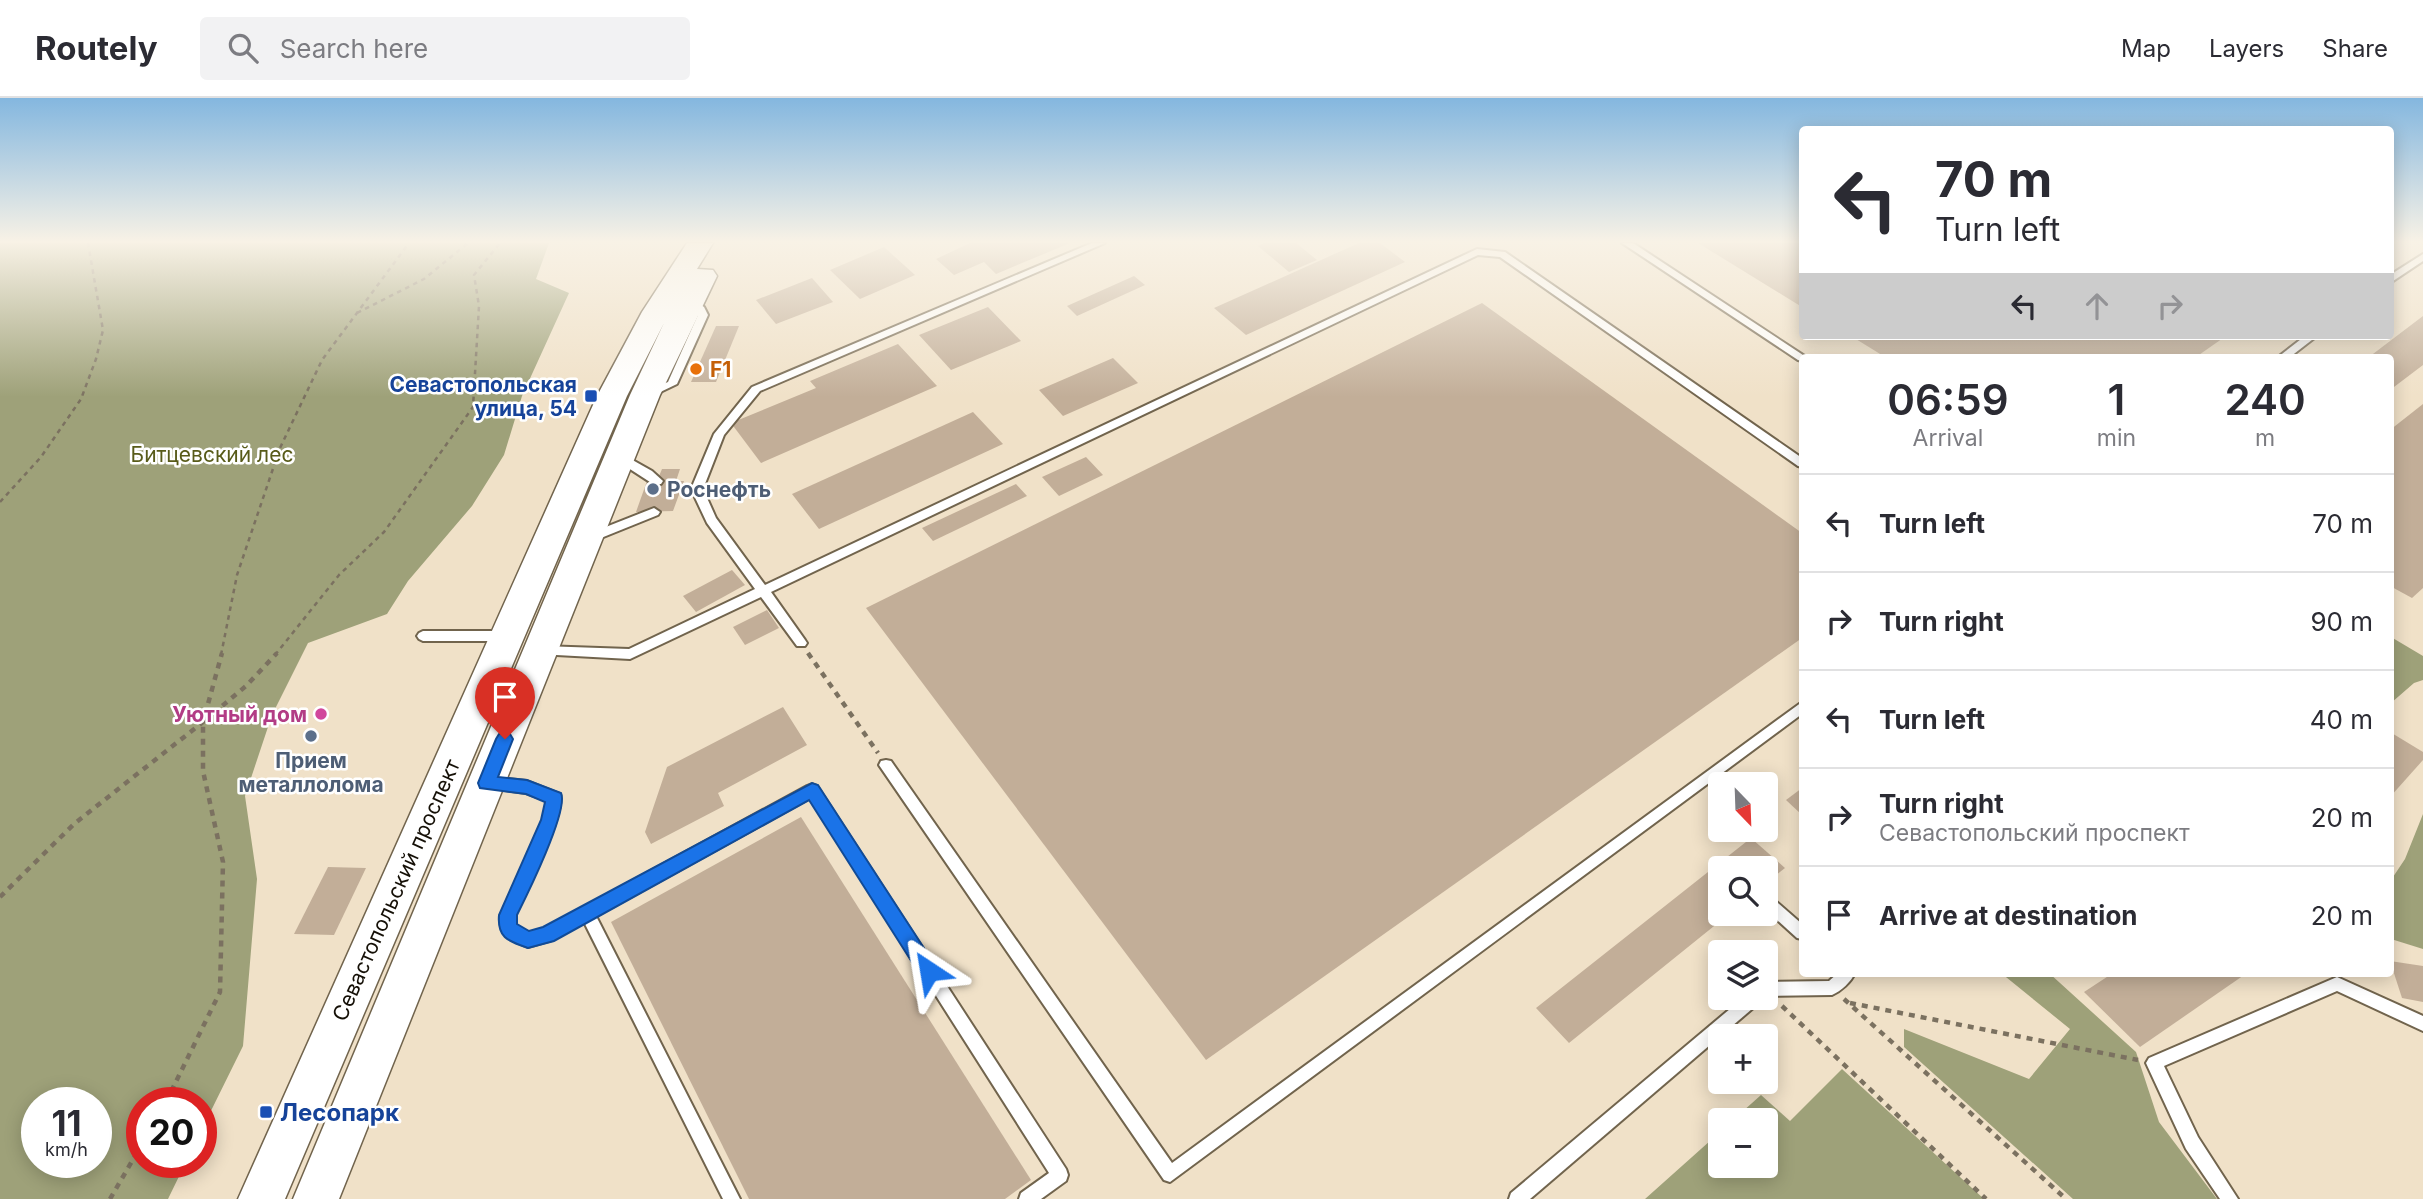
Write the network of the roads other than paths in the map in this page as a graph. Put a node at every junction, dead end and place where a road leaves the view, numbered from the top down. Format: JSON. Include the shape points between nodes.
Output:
{"nodes":[{"id":1,"x":667,"y":294,"type":"edge"},
{"id":2,"x":692,"y":294,"type":"edge"},
{"id":3,"x":979,"y":294,"type":"edge"},
{"id":4,"x":1388,"y":294,"type":"edge"},
{"id":5,"x":1560,"y":294,"type":"edge"},
{"id":6,"x":1705,"y":294,"type":"edge"},
{"id":7,"x":2306,"y":340,"type":"edge"},
{"id":8,"x":2287,"y":354,"type":"edge"},
{"id":9,"x":1799,"y":356,"type":"edge"},
{"id":10,"x":620,"y":457,"type":"junction"},
{"id":11,"x":1799,"y":461,"type":"edge"},
{"id":12,"x":657,"y":481,"type":"dead end"},
{"id":13,"x":654,"y":512,"type":"dead end"},
{"id":14,"x":585,"y":541,"type":"junction"},
{"id":15,"x":763,"y":591,"type":"junction"},
{"id":16,"x":423,"y":636,"type":"dead end"},
{"id":17,"x":508,"y":636,"type":"junction"},
{"id":18,"x":801,"y":643,"type":"road end"},
{"id":19,"x":541,"y":651,"type":"junction"},
{"id":20,"x":1799,"y":709,"type":"edge"},
{"id":21,"x":886,"y":765,"type":"road end"},
{"id":22,"x":486,"y":783,"type":"junction"},
{"id":23,"x":1778,"y":912,"type":"edge"},
{"id":24,"x":587,"y":913,"type":"junction"},
{"id":25,"x":1799,"y":930,"type":"edge"},
{"id":26,"x":1844,"y":977,"type":"edge"},
{"id":27,"x":1778,"y":994,"type":"edge"},
{"id":28,"x":1740,"y":1010,"type":"edge"},
{"id":29,"x":2423,"y":1024,"type":"edge"},
{"id":30,"x":261,"y":1199,"type":"edge"},
{"id":31,"x":316,"y":1199,"type":"edge"},
{"id":32,"x":732,"y":1199,"type":"edge"},
{"id":33,"x":1027,"y":1199,"type":"edge"},
{"id":34,"x":1517,"y":1199,"type":"edge"},
{"id":35,"x":2230,"y":1199,"type":"edge"}],
"edges":[{"from":1,"to":17,"type":"main road","name":"Севастопольский проспект","via":[[612,396]]},
{"from":2,"to":10,"type":"main road","name":"Севастопольский проспект"},
{"from":3,"to":15,"type":"lane","via":[[756,388],[719,434],[697,489],[711,520]]},
{"from":4,"to":15,"type":"lane"},
{"from":5,"to":11,"type":"lane"},
{"from":6,"to":9,"type":"lane"},
{"from":7,"to":8,"type":"lane"},
{"from":10,"to":12,"type":"lane"},
{"from":10,"to":14,"type":"main road","name":"Севастопольский проспект"},
{"from":13,"to":14,"type":"lane"},
{"from":14,"to":19,"type":"main road","name":"Севастопольский проспект"},
{"from":15,"to":18,"type":"lane"},
{"from":15,"to":19,"type":"lane","via":[[630,654]]},
{"from":16,"to":17,"type":"lane"},
{"from":17,"to":30,"type":"main road","name":"Севастопольский проспект"},
{"from":19,"to":22,"type":"main road","name":"Севастопольский проспект"},
{"from":20,"to":21,"type":"lane","via":[[1170,1174]]},
{"from":22,"to":24,"type":"lane","via":[[527,787],[555,798],[550,820],[508,915],[507,928],[528,940]]},
{"from":22,"to":31,"type":"main road","name":"Севастопольский проспект"},
{"from":23,"to":25,"type":"lane"},
{"from":24,"to":32,"type":"lane"},
{"from":24,"to":33,"type":"lane","via":[[812,790],[1060,1175]]},
{"from":26,"to":27,"type":"lane","via":[[1832,988]]},
{"from":28,"to":34,"type":"lane"},
{"from":29,"to":35,"type":"lane","via":[[2337,984],[2154,1063],[2192,1143]]}]}
